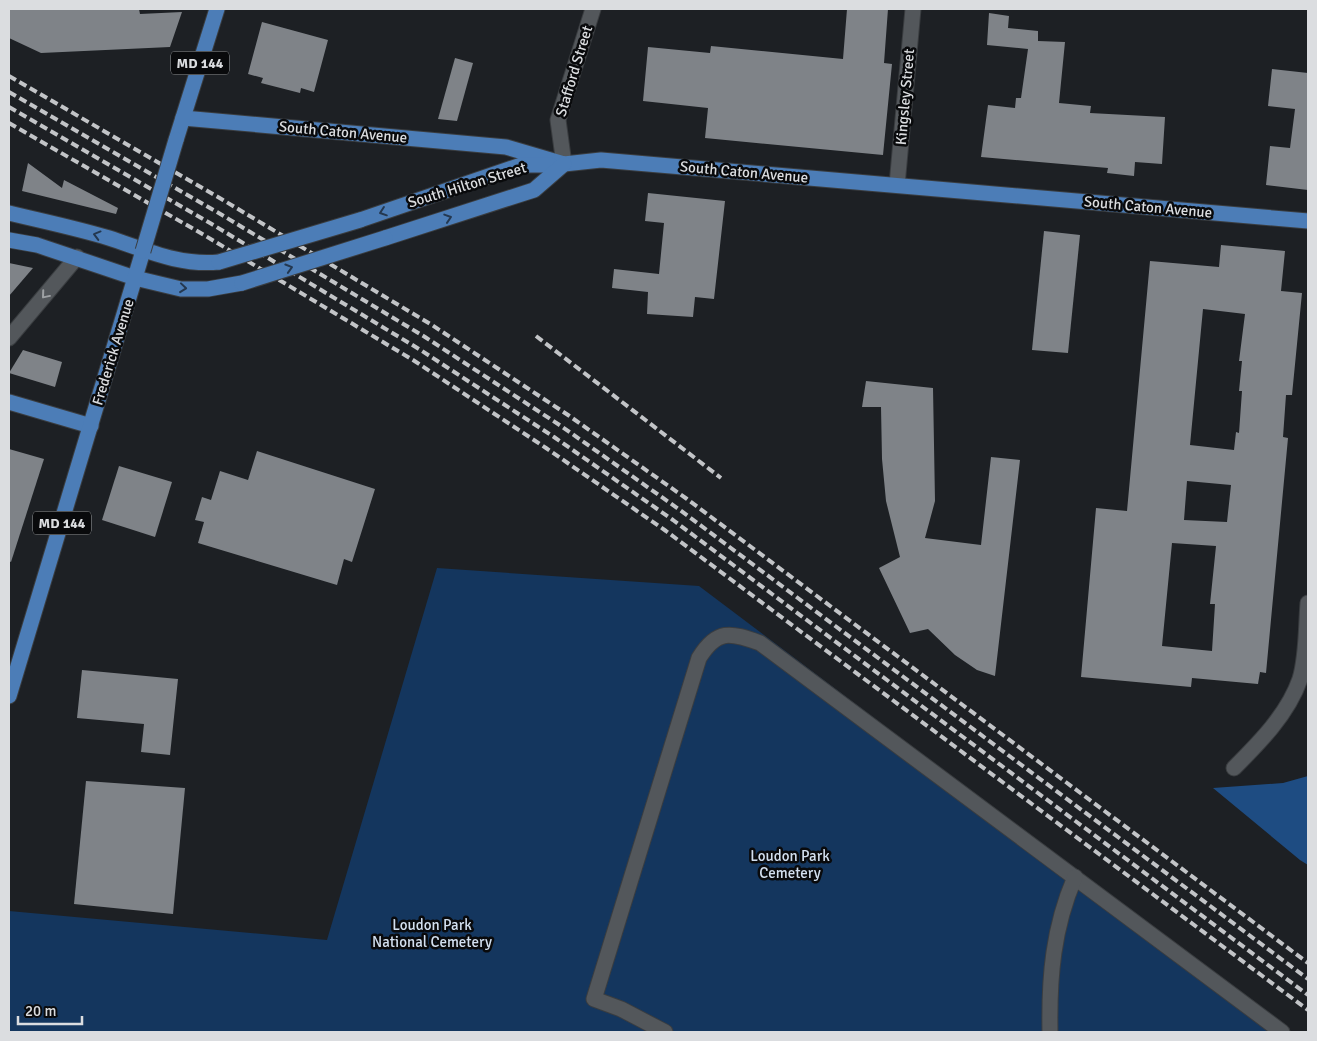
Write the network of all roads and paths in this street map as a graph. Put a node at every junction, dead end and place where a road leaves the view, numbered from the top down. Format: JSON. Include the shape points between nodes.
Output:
{"nodes":[{"id":1,"x":217,"y":9,"type":"edge"},
{"id":2,"x":593,"y":9,"type":"edge"},
{"id":3,"x":913,"y":9,"type":"edge"},
{"id":4,"x":183,"y":118,"type":"junction"},
{"id":5,"x":564,"y":164,"type":"junction"},
{"id":6,"x":897,"y":185,"type":"junction"},
{"id":7,"x":9,"y":213,"type":"edge"},
{"id":8,"x":1308,"y":221,"type":"edge"},
{"id":9,"x":9,"y":240,"type":"edge"},
{"id":10,"x":143,"y":251,"type":"junction"},
{"id":11,"x":76,"y":257,"type":"junction"},
{"id":12,"x":135,"y":278,"type":"junction"},
{"id":13,"x":9,"y":338,"type":"edge"},
{"id":14,"x":9,"y":402,"type":"edge"},
{"id":15,"x":91,"y":426,"type":"junction"},
{"id":16,"x":1308,"y":603,"type":"edge"},
{"id":17,"x":9,"y":696,"type":"edge"},
{"id":18,"x":1234,"y":768,"type":"dead end"},
{"id":19,"x":1075,"y":878,"type":"junction"},
{"id":20,"x":665,"y":1032,"type":"edge"},
{"id":21,"x":1050,"y":1032,"type":"edge"},
{"id":22,"x":1282,"y":1032,"type":"edge"}],
"edges":[{"from":1,"to":4,"type":"main road","name":"Frederick Avenue","number":"MD 144"},
{"from":2,"to":5,"type":"street","name":"Stafford Street","via":[[558,120]]},
{"from":3,"to":6,"type":"street","name":"Kingsley Street"},
{"from":4,"to":5,"type":"main road","name":"South Caton Avenue","via":[[506,147]]},
{"from":4,"to":10,"type":"main road","name":"Frederick Avenue","number":"MD 144","bridge":true},
{"from":5,"to":6,"type":"main road","name":"South Caton Avenue","via":[[602,160]]},
{"from":5,"to":10,"type":"main road","name":"South Hilton Street","one_way":true,"bridge":true,"via":[[521,165],[360,220],[219,262],[192,264]]},
{"from":12,"to":5,"type":"main road","name":"South Hilton Street","one_way":true,"bridge":true,"via":[[181,289],[208,289],[242,283],[534,190]]},
{"from":6,"to":8,"type":"main road","name":"South Caton Avenue"},
{"from":10,"to":7,"type":"main road","name":"South Hilton Street","one_way":true,"via":[[110,238]]},
{"from":9,"to":11,"type":"main road","name":"South Hilton Street"},
{"from":10,"to":12,"type":"main road","name":"Frederick Avenue","number":"MD 144"},
{"from":11,"to":12,"type":"main road","name":"South Hilton Street"},
{"from":11,"to":13,"type":"street","one_way":true},
{"from":12,"to":15,"type":"main road","name":"Frederick Avenue","number":"MD 144"},
{"from":14,"to":15,"type":"main road"},
{"from":15,"to":17,"type":"main road","name":"Frederick Avenue","number":"MD 144"},
{"from":16,"to":18,"type":"street","via":[[1300,678],[1291,701],[1256,746]]},
{"from":19,"to":20,"type":"street","via":[[760,643],[737,636],[719,636],[707,644],[698,658],[594,998],[621,1008]]},
{"from":19,"to":21,"type":"street","via":[[1062,908],[1056,937]]},
{"from":19,"to":22,"type":"street"}]}
